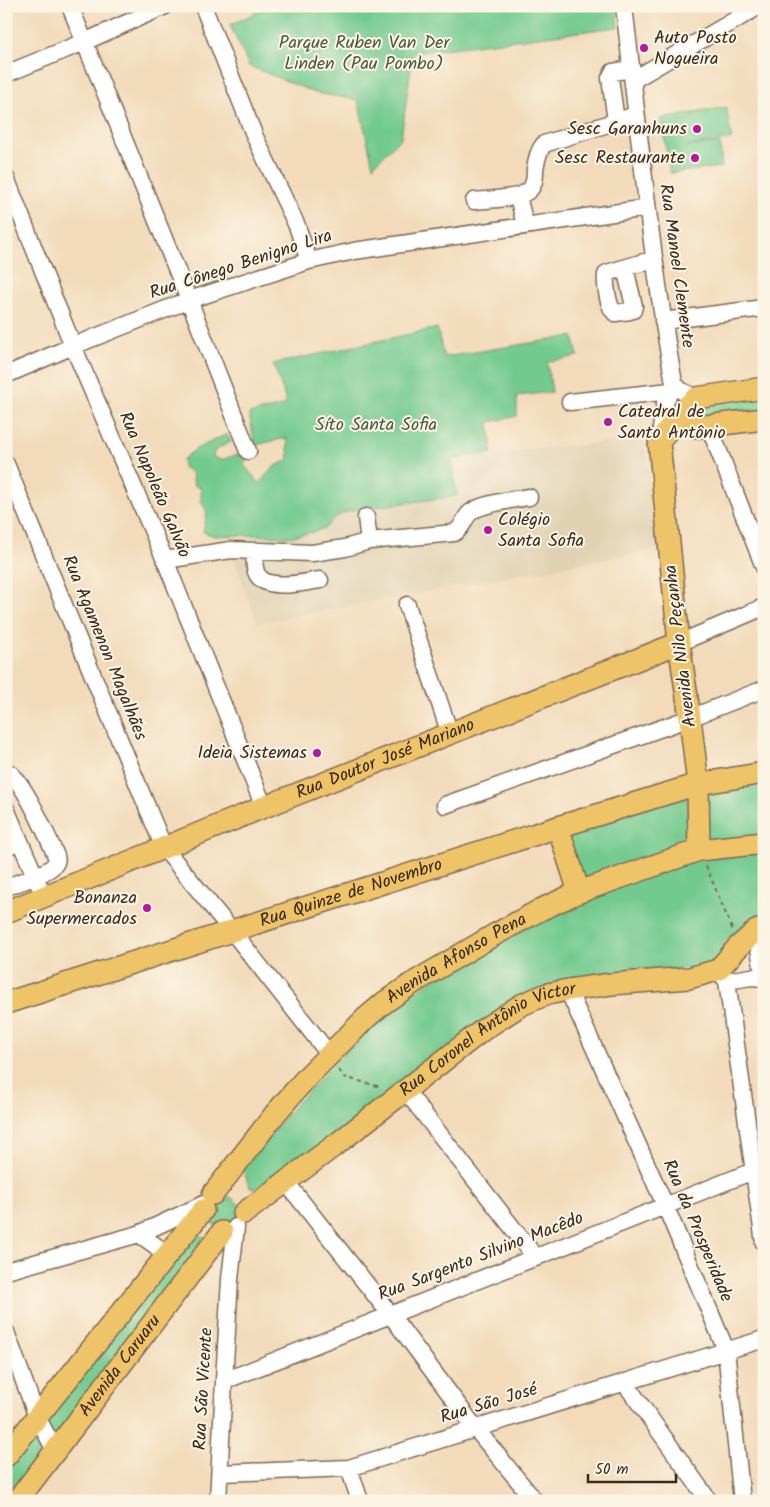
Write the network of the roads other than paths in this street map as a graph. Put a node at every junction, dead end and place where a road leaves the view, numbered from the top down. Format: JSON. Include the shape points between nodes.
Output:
{"nodes":[{"id":1,"x":70,"y":6,"type":"edge"},
{"id":2,"x":165,"y":6,"type":"edge"},
{"id":3,"x":203,"y":6,"type":"edge"},
{"id":4,"x":624,"y":6,"type":"edge"},
{"id":5,"x":759,"y":6,"type":"edge"},
{"id":6,"x":84,"y":42,"type":"junction"},
{"id":7,"x":6,"y":74,"type":"edge"},
{"id":8,"x":633,"y":80,"type":"junction"},
{"id":9,"x":612,"y":93,"type":"junction"},
{"id":10,"x":636,"y":116,"type":"junction"},
{"id":11,"x":616,"y":121,"type":"junction"},
{"id":12,"x":6,"y":178,"type":"edge"},
{"id":13,"x":518,"y":196,"type":"junction"},
{"id":14,"x":474,"y":201,"type":"dead end"},
{"id":15,"x":647,"y":208,"type":"junction"},
{"id":16,"x":525,"y":225,"type":"junction"},
{"id":17,"x":654,"y":259,"type":"junction"},
{"id":18,"x":309,"y":261,"type":"junction"},
{"id":19,"x":625,"y":268,"type":"dead end"},
{"id":20,"x":189,"y":300,"type":"junction"},
{"id":21,"x":764,"y":308,"type":"edge"},
{"id":22,"x":663,"y":320,"type":"junction"},
{"id":23,"x":73,"y":346,"type":"junction"},
{"id":24,"x":6,"y":375,"type":"edge"},
{"id":25,"x":672,"y":387,"type":"junction"},
{"id":26,"x":764,"y":388,"type":"edge"},
{"id":27,"x":696,"y":398,"type":"junction"},
{"id":28,"x":570,"y":402,"type":"dead end"},
{"id":29,"x":680,"y":413,"type":"junction"},
{"id":30,"x":764,"y":419,"type":"edge"},
{"id":31,"x":709,"y":426,"type":"junction"},
{"id":32,"x":659,"y":442,"type":"junction"},
{"id":33,"x":248,"y":451,"type":"dead end"},
{"id":34,"x":6,"y":464,"type":"edge"},
{"id":35,"x":529,"y":497,"type":"dead end"},
{"id":36,"x":366,"y":517,"type":"dead end"},
{"id":37,"x":369,"y":541,"type":"junction"},
{"id":38,"x":255,"y":551,"type":"junction"},
{"id":39,"x":165,"y":560,"type":"junction"},
{"id":40,"x":764,"y":567,"type":"edge"},
{"id":41,"x":320,"y":580,"type":"dead end"},
{"id":42,"x":407,"y":605,"type":"dead end"},
{"id":43,"x":764,"y":607,"type":"edge"},
{"id":44,"x":679,"y":643,"type":"junction"},
{"id":45,"x":764,"y":689,"type":"edge"},
{"id":46,"x":690,"y":718,"type":"junction"},
{"id":47,"x":450,"y":734,"type":"junction"},
{"id":48,"x":6,"y":770,"type":"edge"},
{"id":49,"x":764,"y":773,"type":"edge"},
{"id":50,"x":698,"y":784,"type":"junction"},
{"id":51,"x":445,"y":805,"type":"dead end"},
{"id":52,"x":264,"y":808,"type":"junction"},
{"id":53,"x":6,"y":809,"type":"edge"},
{"id":54,"x":558,"y":827,"type":"junction"},
{"id":55,"x":764,"y":843,"type":"edge"},
{"id":56,"x":13,"y":845,"type":"edge"},
{"id":57,"x":164,"y":848,"type":"junction"},
{"id":58,"x":702,"y":857,"type":"junction"},
{"id":59,"x":35,"y":876,"type":"junction"},
{"id":60,"x":6,"y":887,"type":"edge"},
{"id":61,"x":579,"y":892,"type":"junction"},
{"id":62,"x":43,"y":896,"type":"junction"},
{"id":63,"x":6,"y":912,"type":"edge"},
{"id":64,"x":760,"y":930,"type":"edge"},
{"id":65,"x":232,"y":931,"type":"junction"},
{"id":66,"x":722,"y":975,"type":"junction"},
{"id":67,"x":764,"y":978,"type":"edge"},
{"id":68,"x":568,"y":990,"type":"junction"},
{"id":69,"x":6,"y":1003,"type":"edge"},
{"id":70,"x":332,"y":1059,"type":"junction"},
{"id":71,"x":406,"y":1091,"type":"junction"},
{"id":72,"x":752,"y":1171,"type":"junction"},
{"id":73,"x":286,"y":1182,"type":"junction"},
{"id":74,"x":760,"y":1191,"type":"edge"},
{"id":75,"x":206,"y":1203,"type":"junction"},
{"id":76,"x":665,"y":1205,"type":"junction"},
{"id":77,"x":231,"y":1226,"type":"junction"},
{"id":78,"x":139,"y":1234,"type":"junction"},
{"id":79,"x":764,"y":1243,"type":"edge"},
{"id":80,"x":164,"y":1257,"type":"junction"},
{"id":81,"x":536,"y":1258,"type":"junction"},
{"id":82,"x":6,"y":1271,"type":"edge"},
{"id":83,"x":390,"y":1314,"type":"junction"},
{"id":84,"x":6,"y":1332,"type":"edge"},
{"id":85,"x":764,"y":1339,"type":"edge"},
{"id":86,"x":726,"y":1350,"type":"junction"},
{"id":87,"x":224,"y":1381,"type":"junction"},
{"id":88,"x":624,"y":1383,"type":"junction"},
{"id":89,"x":37,"y":1417,"type":"junction"},
{"id":90,"x":476,"y":1429,"type":"junction"},
{"id":91,"x":56,"y":1452,"type":"junction"},
{"id":92,"x":6,"y":1456,"type":"edge"},
{"id":93,"x":349,"y":1468,"type":"junction"},
{"id":94,"x":220,"y":1473,"type":"junction"},
{"id":95,"x":18,"y":1501,"type":"edge"},
{"id":96,"x":218,"y":1501,"type":"edge"},
{"id":97,"x":360,"y":1501,"type":"edge"},
{"id":98,"x":535,"y":1501,"type":"edge"},
{"id":99,"x":709,"y":1501,"type":"edge"},
{"id":100,"x":742,"y":1501,"type":"edge"}],
"edges":[{"from":1,"to":6,"type":"street"},
{"from":2,"to":6,"type":"street"},
{"from":3,"to":18,"type":"street"},
{"from":4,"to":8,"type":"street","name":"Rua Manoel Clemente"},
{"from":5,"to":8,"type":"street"},
{"from":6,"to":7,"type":"street"},
{"from":6,"to":20,"type":"street"},
{"from":8,"to":9,"type":"street"},
{"from":8,"to":9,"type":"street","via":[[613,72],[610,75]]},
{"from":8,"to":10,"type":"street","name":"Rua Manoel Clemente"},
{"from":9,"to":11,"type":"street"},
{"from":10,"to":11,"type":"street"},
{"from":10,"to":15,"type":"street","name":"Rua Manoel Clemente"},
{"from":11,"to":13,"type":"street","via":[[544,144],[540,149],[533,184]]},
{"from":12,"to":23,"type":"street","name":"Rua Napoleão Galvão"},
{"from":13,"to":14,"type":"street"},
{"from":13,"to":16,"type":"street"},
{"from":15,"to":16,"type":"street","name":"Rua Cônego Benigno Lira"},
{"from":15,"to":17,"type":"street","name":"Rua Manoel Clemente"},
{"from":16,"to":18,"type":"street","name":"Rua Cônego Benigno Lira"},
{"from":17,"to":19,"type":"street"},
{"from":17,"to":22,"type":"street","name":"Rua Manoel Clemente"},
{"from":18,"to":20,"type":"street","name":"Rua Cônego Benigno Lira"},
{"from":20,"to":23,"type":"street","name":"Rua Cônego Benigno Lira"},
{"from":20,"to":33,"type":"street"},
{"from":21,"to":22,"type":"street"},
{"from":22,"to":25,"type":"street","name":"Rua Manoel Clemente"},
{"from":23,"to":24,"type":"street","name":"Rua Cônego Benigno Lira"},
{"from":23,"to":39,"type":"street","name":"Rua Napoleão Galvão"},
{"from":25,"to":27,"type":"street"},
{"from":25,"to":28,"type":"street"},
{"from":25,"to":29,"type":"street"},
{"from":25,"to":32,"type":"street","via":[[664,403]]},
{"from":26,"to":27,"type":"main road"},
{"from":27,"to":29,"type":"main road"},
{"from":29,"to":31,"type":"main road","via":[[693,426]]},
{"from":29,"to":32,"type":"main road"},
{"from":30,"to":31,"type":"main road"},
{"from":31,"to":40,"type":"street"},
{"from":32,"to":44,"type":"main road","name":"Avenida Nilo Peçanha"},
{"from":34,"to":57,"type":"street","name":"Rua Agamenon Magalhães"},
{"from":35,"to":37,"type":"street","via":[[471,512],[460,530],[454,533]]},
{"from":36,"to":37,"type":"street"},
{"from":37,"to":38,"type":"street","via":[[312,553]]},
{"from":38,"to":39,"type":"street","via":[[231,550]]},
{"from":38,"to":41,"type":"street","via":[[257,575],[263,581],[283,585]]},
{"from":39,"to":52,"type":"street","name":"Rua Napoleão Galvão"},
{"from":42,"to":47,"type":"street"},
{"from":43,"to":44,"type":"street","name":"Rua Doutor José Mariano"},
{"from":44,"to":46,"type":"main road","name":"Avenida Nilo Peçanha"},
{"from":44,"to":47,"type":"main road","name":"Rua Doutor José Mariano"},
{"from":45,"to":46,"type":"street"},
{"from":46,"to":50,"type":"main road","name":"Avenida Nilo Peçanha"},
{"from":46,"to":51,"type":"street"},
{"from":47,"to":52,"type":"main road","name":"Rua Doutor José Mariano"},
{"from":48,"to":59,"type":"street","via":[[14,774],[30,801],[56,856],[54,866]]},
{"from":49,"to":50,"type":"main road","name":"Rua Quinze de Novembro"},
{"from":50,"to":54,"type":"main road","name":"Rua Quinze de Novembro"},
{"from":50,"to":58,"type":"main road","name":"Avenida Nilo Peçanha"},
{"from":52,"to":57,"type":"main road","name":"Rua Doutor José Mariano"},
{"from":53,"to":56,"type":"street"},
{"from":54,"to":61,"type":"main road"},
{"from":54,"to":65,"type":"main road","name":"Rua Quinze de Novembro"},
{"from":55,"to":58,"type":"main road","name":"Avenida Afonso Pena"},
{"from":56,"to":59,"type":"street"},
{"from":57,"to":62,"type":"main road","name":"Rua Doutor José Mariano"},
{"from":57,"to":65,"type":"street","name":"Rua Agamenon Magalhães"},
{"from":58,"to":61,"type":"main road","name":"Avenida Afonso Pena"},
{"from":59,"to":60,"type":"street"},
{"from":59,"to":62,"type":"street"},
{"from":61,"to":70,"type":"main road","name":"Avenida Afonso Pena","via":[[494,935],[413,983],[378,1007]]},
{"from":62,"to":63,"type":"main road","name":"Rua Doutor José Mariano"},
{"from":64,"to":66,"type":"main road","via":[[739,946]]},
{"from":64,"to":67,"type":"street"},
{"from":65,"to":69,"type":"main road","name":"Rua Quinze de Novembro"},
{"from":65,"to":70,"type":"street","name":"Rua Agamenon Magalhães"},
{"from":66,"to":67,"type":"street"},
{"from":66,"to":68,"type":"main road","name":"Rua Coronel Antônio Victor"},
{"from":66,"to":72,"type":"street"},
{"from":68,"to":71,"type":"main road","name":"Rua Coronel Antônio Victor","via":[[547,994],[509,1012]]},
{"from":68,"to":76,"type":"street","name":"Rua da Prosperidade"},
{"from":70,"to":75,"type":"main road","name":"Avenida Afonso Pena","via":[[275,1114]]},
{"from":71,"to":73,"type":"main road","name":"Rua Coronel Antônio Victor"},
{"from":71,"to":81,"type":"street"},
{"from":72,"to":74,"type":"street"},
{"from":72,"to":76,"type":"street","name":"Rua Sargento Silvino Macêdo"},
{"from":73,"to":77,"type":"main road","name":"Rua Coronel Antônio Victor"},
{"from":73,"to":83,"type":"street"},
{"from":74,"to":79,"type":"street"},
{"from":75,"to":77,"type":"main road","via":[[206,1222],[216,1230]]},
{"from":75,"to":77,"type":"main road","via":[[219,1191],[232,1193],[241,1201]]},
{"from":75,"to":78,"type":"street"},
{"from":75,"to":80,"type":"main road","name":"Avenida Caruaru"},
{"from":76,"to":81,"type":"street","name":"Rua Sargento Silvino Macêdo"},
{"from":76,"to":86,"type":"street","name":"Rua da Prosperidade"},
{"from":77,"to":87,"type":"street","name":"Rua São Vicente","via":[[224,1250],[230,1279]]},
{"from":77,"to":91,"type":"main road","name":"Avenida Caruaru"},
{"from":78,"to":80,"type":"street","via":[[156,1246]]},
{"from":78,"to":82,"type":"street"},
{"from":80,"to":89,"type":"main road","name":"Avenida Caruaru"},
{"from":81,"to":83,"type":"street","name":"Rua Sargento Silvino Macêdo"},
{"from":83,"to":87,"type":"street","name":"Rua Sargento Silvino Macêdo"},
{"from":83,"to":90,"type":"street"},
{"from":84,"to":89,"type":"street"},
{"from":85,"to":86,"type":"street","name":"Rua São José"},
{"from":86,"to":88,"type":"street","name":"Rua São José"},
{"from":86,"to":100,"type":"street","name":"Rua da Prosperidade"},
{"from":87,"to":94,"type":"street","name":"Rua São Vicente"},
{"from":88,"to":90,"type":"street","name":"Rua São José"},
{"from":88,"to":99,"type":"street"},
{"from":89,"to":91,"type":"street"},
{"from":89,"to":92,"type":"main road","name":"Avenida Caruaru"},
{"from":90,"to":93,"type":"street","name":"Rua São José"},
{"from":90,"to":98,"type":"street"},
{"from":91,"to":95,"type":"main road","name":"Avenida Caruaru"},
{"from":93,"to":94,"type":"street","name":"Rua São José"},
{"from":93,"to":97,"type":"street"},
{"from":94,"to":96,"type":"street","name":"Rua São Vicente"}]}
